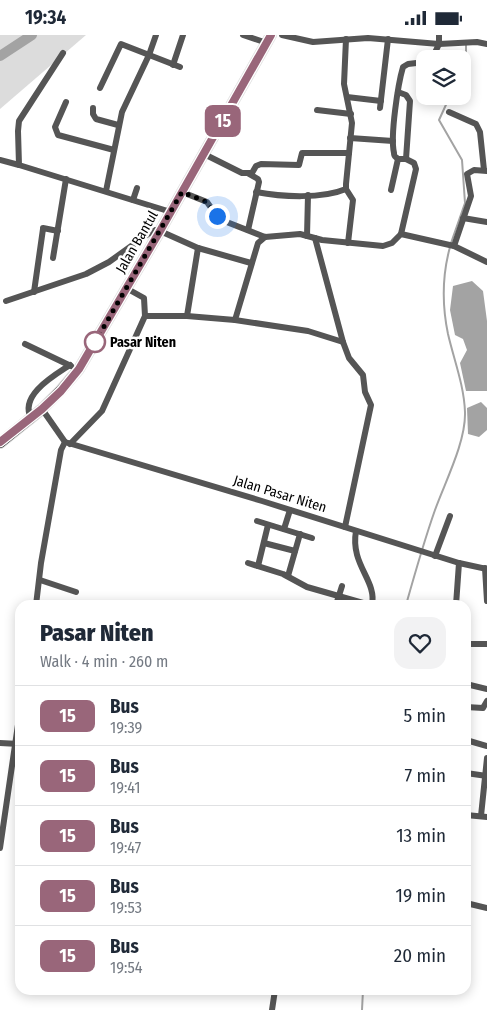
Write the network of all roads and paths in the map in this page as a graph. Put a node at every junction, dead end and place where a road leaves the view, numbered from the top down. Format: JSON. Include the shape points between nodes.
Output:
{"nodes":[{"id":1,"x":156,"y":35,"type":"edge"},
{"id":2,"x":183,"y":35,"type":"edge"},
{"id":3,"x":242,"y":35,"type":"edge"},
{"id":4,"x":282,"y":35,"type":"edge"},
{"id":5,"x":439,"y":35,"type":"edge"},
{"id":6,"x":328,"y":38,"type":"edge"},
{"id":7,"x":269,"y":39,"type":"edge"},
{"id":8,"x":346,"y":39,"type":"junction"},
{"id":9,"x":388,"y":39,"type":"junction"},
{"id":10,"x":439,"y":44,"type":"junction"},
{"id":11,"x":487,"y":44,"type":"edge"},
{"id":12,"x":436,"y":50,"type":"edge"},
{"id":13,"x":63,"y":53,"type":"dead end"},
{"id":14,"x":149,"y":55,"type":"junction"},
{"id":15,"x":416,"y":63,"type":"edge"},
{"id":16,"x":100,"y":88,"type":"dead end"},
{"id":17,"x":398,"y":92,"type":"junction"},
{"id":18,"x":347,"y":97,"type":"junction"},
{"id":19,"x":66,"y":102,"type":"dead end"},
{"id":20,"x":93,"y":107,"type":"dead end"},
{"id":21,"x":317,"y":110,"type":"dead end"},
{"id":22,"x":449,"y":112,"type":"dead end"},
{"id":23,"x":351,"y":114,"type":"junction"},
{"id":24,"x":118,"y":125,"type":"junction"},
{"id":25,"x":350,"y":138,"type":"junction"},
{"id":26,"x":393,"y":141,"type":"junction"},
{"id":27,"x":114,"y":150,"type":"junction"},
{"id":28,"x":349,"y":153,"type":"junction"},
{"id":29,"x":204,"y":154,"type":"junction"},
{"id":30,"x":398,"y":159,"type":"junction"},
{"id":31,"x":406,"y":159,"type":"junction"},
{"id":32,"x":0,"y":160,"type":"edge"},
{"id":33,"x":19,"y":165,"type":"junction"},
{"id":34,"x":486,"y":170,"type":"edge"},
{"id":35,"x":249,"y":174,"type":"junction"},
{"id":36,"x":66,"y":179,"type":"junction"},
{"id":37,"x":137,"y":188,"type":"dead end"},
{"id":38,"x":346,"y":189,"type":"junction"},
{"id":39,"x":391,"y":190,"type":"dead end"},
{"id":40,"x":106,"y":191,"type":"junction"},
{"id":41,"x":182,"y":192,"type":"junction"},
{"id":42,"x":256,"y":192,"type":"junction"},
{"id":43,"x":308,"y":195,"type":"junction"},
{"id":44,"x":133,"y":200,"type":"junction"},
{"id":45,"x":171,"y":212,"type":"junction"},
{"id":46,"x":463,"y":218,"type":"junction"},
{"id":47,"x":487,"y":222,"type":"edge"},
{"id":48,"x":58,"y":231,"type":"junction"},
{"id":49,"x":160,"y":231,"type":"junction"},
{"id":50,"x":248,"y":231,"type":"junction"},
{"id":51,"x":401,"y":235,"type":"junction"},
{"id":52,"x":307,"y":236,"type":"junction"},
{"id":53,"x":265,"y":237,"type":"junction"},
{"id":54,"x":315,"y":238,"type":"junction"},
{"id":55,"x":348,"y":243,"type":"junction"},
{"id":56,"x":450,"y":245,"type":"junction"},
{"id":57,"x":198,"y":247,"type":"junction"},
{"id":58,"x":54,"y":258,"type":"dead end"},
{"id":59,"x":487,"y":262,"type":"edge"},
{"id":60,"x":251,"y":263,"type":"junction"},
{"id":61,"x":126,"y":288,"type":"junction"},
{"id":62,"x":34,"y":291,"type":"junction"},
{"id":63,"x":6,"y":301,"type":"dead end"},
{"id":64,"x":145,"y":316,"type":"junction"},
{"id":65,"x":187,"y":316,"type":"junction"},
{"id":66,"x":235,"y":320,"type":"junction"},
{"id":67,"x":343,"y":342,"type":"junction"},
{"id":68,"x":25,"y":344,"type":"dead end"},
{"id":69,"x":74,"y":367,"type":"junction"},
{"id":70,"x":42,"y":409,"type":"junction"},
{"id":71,"x":31,"y":417,"type":"junction"},
{"id":72,"x":0,"y":443,"type":"edge"},
{"id":73,"x":68,"y":443,"type":"junction"},
{"id":74,"x":290,"y":510,"type":"junction"},
{"id":75,"x":450,"y":516,"type":"dead end"},
{"id":76,"x":257,"y":521,"type":"dead end"},
{"id":77,"x":268,"y":525,"type":"junction"},
{"id":78,"x":345,"y":527,"type":"junction"},
{"id":79,"x":284,"y":529,"type":"junction"},
{"id":80,"x":356,"y":531,"type":"junction"},
{"id":81,"x":300,"y":534,"type":"junction"},
{"id":82,"x":312,"y":538,"type":"dead end"},
{"id":83,"x":264,"y":543,"type":"junction"},
{"id":84,"x":295,"y":551,"type":"junction"},
{"id":85,"x":435,"y":556,"type":"junction"},
{"id":86,"x":248,"y":563,"type":"dead end"},
{"id":87,"x":459,"y":563,"type":"junction"},
{"id":88,"x":258,"y":566,"type":"junction"},
{"id":89,"x":486,"y":569,"type":"edge"},
{"id":90,"x":288,"y":576,"type":"junction"},
{"id":91,"x":40,"y":580,"type":"junction"},
{"id":92,"x":342,"y":586,"type":"dead end"},
{"id":93,"x":76,"y":592,"type":"dead end"},
{"id":94,"x":339,"y":597,"type":"junction"},
{"id":95,"x":37,"y":600,"type":"edge"},
{"id":96,"x":338,"y":600,"type":"edge"},
{"id":97,"x":351,"y":600,"type":"edge"},
{"id":98,"x":372,"y":600,"type":"edge"},
{"id":99,"x":456,"y":600,"type":"edge"},
{"id":100,"x":487,"y":601,"type":"edge"},
{"id":101,"x":471,"y":644,"type":"edge"},
{"id":102,"x":487,"y":645,"type":"edge"},
{"id":103,"x":471,"y":685,"type":"edge"},
{"id":104,"x":487,"y":689,"type":"edge"},
{"id":105,"x":487,"y":701,"type":"edge"},
{"id":106,"x":471,"y":707,"type":"edge"},
{"id":107,"x":485,"y":708,"type":"edge"},
{"id":108,"x":471,"y":741,"type":"edge"},
{"id":109,"x":0,"y":743,"type":"edge"},
{"id":110,"x":15,"y":744,"type":"edge"},
{"id":111,"x":487,"y":746,"type":"edge"},
{"id":112,"x":487,"y":758,"type":"edge"},
{"id":113,"x":15,"y":761,"type":"edge"},
{"id":114,"x":471,"y":774,"type":"edge"},
{"id":115,"x":486,"y":776,"type":"edge"},
{"id":116,"x":471,"y":815,"type":"edge"},
{"id":117,"x":484,"y":816,"type":"edge"},
{"id":118,"x":0,"y":848,"type":"edge"},
{"id":119,"x":471,"y":904,"type":"edge"},
{"id":120,"x":487,"y":908,"type":"edge"},
{"id":121,"x":274,"y":995,"type":"edge"},
{"id":122,"x":272,"y":1010,"type":"edge"}],
"edges":[{"from":1,"to":14,"type":"street"},
{"from":2,"to":14,"type":"street","via":[[177,66]]},
{"from":3,"to":7,"type":"street"},
{"from":4,"to":6,"type":"street","via":[[305,41]]},
{"from":5,"to":10,"type":"street"},
{"from":6,"to":8,"type":"street"},
{"from":7,"to":29,"type":"main road","name":"Jalan Bantul"},
{"from":8,"to":9,"type":"street"},
{"from":8,"to":18,"type":"street","via":[[344,84]]},
{"from":9,"to":10,"type":"street"},
{"from":9,"to":18,"type":"street","via":[[381,104]]},
{"from":10,"to":11,"type":"street"},
{"from":10,"to":12,"type":"street"},
{"from":13,"to":33,"type":"street","via":[[20,121]]},
{"from":14,"to":16,"type":"street","via":[[121,44]]},
{"from":14,"to":24,"type":"street"},
{"from":15,"to":17,"type":"street","via":[[403,67]]},
{"from":17,"to":26,"type":"street"},
{"from":17,"to":31,"type":"street","via":[[410,101]]},
{"from":18,"to":23,"type":"street"},
{"from":19,"to":27,"type":"street","via":[[55,127],[58,135]]},
{"from":20,"to":24,"type":"street","via":[[96,119]]},
{"from":21,"to":23,"type":"street"},
{"from":22,"to":34,"type":"street","via":[[476,124]]},
{"from":23,"to":25,"type":"street"},
{"from":24,"to":27,"type":"street"},
{"from":25,"to":26,"type":"street"},
{"from":25,"to":28,"type":"street"},
{"from":26,"to":30,"type":"street","via":[[394,155]]},
{"from":27,"to":40,"type":"street"},
{"from":28,"to":35,"type":"street","via":[[302,153],[299,165],[258,165]]},
{"from":28,"to":38,"type":"street"},
{"from":29,"to":35,"type":"street"},
{"from":29,"to":41,"type":"main road","name":"Jalan Bantul"},
{"from":30,"to":31,"type":"street"},
{"from":30,"to":39,"type":"street"},
{"from":31,"to":51,"type":"street","via":[[414,163],[416,169]]},
{"from":32,"to":33,"type":"street"},
{"from":33,"to":36,"type":"street"},
{"from":34,"to":46,"type":"street","via":[[467,174],[471,196]]},
{"from":35,"to":42,"type":"street","via":[[259,181]]},
{"from":36,"to":40,"type":"street"},
{"from":36,"to":48,"type":"street"},
{"from":37,"to":44,"type":"street"},
{"from":38,"to":43,"type":"street"},
{"from":38,"to":55,"type":"street","via":[[353,200]]},
{"from":40,"to":44,"type":"street"},
{"from":41,"to":45,"type":"main road","name":"Jalan Bantul"},
{"from":41,"to":50,"type":"street","via":[[207,202],[219,219]]},
{"from":42,"to":43,"type":"street"},
{"from":42,"to":50,"type":"street"},
{"from":43,"to":52,"type":"street"},
{"from":44,"to":45,"type":"street"},
{"from":45,"to":49,"type":"main road","name":"Jalan Bantul"},
{"from":46,"to":47,"type":"street"},
{"from":46,"to":56,"type":"street"},
{"from":48,"to":58,"type":"street"},
{"from":48,"to":62,"type":"street","via":[[43,228]]},
{"from":49,"to":57,"type":"street"},
{"from":49,"to":61,"type":"main road","name":"Jalan Bantul"},
{"from":49,"to":62,"type":"street","via":[[148,234],[86,274]]},
{"from":50,"to":53,"type":"street"},
{"from":51,"to":55,"type":"street","via":[[387,245]]},
{"from":51,"to":56,"type":"street"},
{"from":52,"to":53,"type":"street"},
{"from":52,"to":54,"type":"street"},
{"from":53,"to":60,"type":"street","via":[[258,243]]},
{"from":54,"to":55,"type":"street"},
{"from":54,"to":67,"type":"street"},
{"from":56,"to":59,"type":"street"},
{"from":57,"to":60,"type":"street"},
{"from":57,"to":65,"type":"street"},
{"from":60,"to":66,"type":"street"},
{"from":61,"to":64,"type":"street","via":[[144,298]]},
{"from":61,"to":69,"type":"main road","name":"Jalan Bantul"},
{"from":62,"to":63,"type":"street"},
{"from":64,"to":65,"type":"street"},
{"from":64,"to":73,"type":"street","via":[[102,411]]},
{"from":65,"to":66,"type":"street"},
{"from":66,"to":67,"type":"street","via":[[308,331]]},
{"from":67,"to":78,"type":"street","via":[[349,358],[363,375],[364,392],[371,405]]},
{"from":68,"to":69,"type":"street"},
{"from":69,"to":70,"type":"main road","name":"Jalan Bantul","via":[[61,391]]},
{"from":69,"to":71,"type":"street","via":[[40,387],[30,400],[28,412]]},
{"from":70,"to":71,"type":"main road","name":"Jalan Bantul"},
{"from":70,"to":73,"type":"street"},
{"from":71,"to":72,"type":"main road","name":"Jalan Bantul"},
{"from":73,"to":74,"type":"street","name":"Jalan Pasar Niten"},
{"from":73,"to":91,"type":"street","via":[[61,450]]},
{"from":74,"to":78,"type":"street","name":"Jalan Pasar Niten"},
{"from":74,"to":79,"type":"street"},
{"from":75,"to":85,"type":"street"},
{"from":76,"to":77,"type":"street"},
{"from":77,"to":79,"type":"street"},
{"from":77,"to":83,"type":"street"},
{"from":78,"to":80,"type":"street","name":"Jalan Pasar Niten"},
{"from":79,"to":81,"type":"street"},
{"from":80,"to":85,"type":"street","name":"Jalan Pasar Niten"},
{"from":80,"to":98,"type":"street","via":[[356,553],[373,592]]},
{"from":81,"to":82,"type":"street"},
{"from":81,"to":84,"type":"street"},
{"from":83,"to":84,"type":"street"},
{"from":83,"to":88,"type":"street"},
{"from":84,"to":90,"type":"street"},
{"from":85,"to":87,"type":"street","name":"Jalan Pasar Niten"},
{"from":86,"to":88,"type":"street"},
{"from":87,"to":89,"type":"street","name":"Jalan Pasar Niten"},
{"from":87,"to":99,"type":"street"},
{"from":88,"to":90,"type":"street"},
{"from":89,"to":100,"type":"street"},
{"from":90,"to":94,"type":"street","via":[[304,586]]},
{"from":91,"to":93,"type":"street"},
{"from":91,"to":95,"type":"street"},
{"from":92,"to":94,"type":"street"},
{"from":94,"to":96,"type":"street"},
{"from":94,"to":97,"type":"street"},
{"from":101,"to":102,"type":"street"},
{"from":103,"to":104,"type":"street"},
{"from":105,"to":107,"type":"street"},
{"from":106,"to":107,"type":"street"},
{"from":108,"to":111,"type":"street"},
{"from":109,"to":110,"type":"street"},
{"from":112,"to":115,"type":"street"},
{"from":113,"to":118,"type":"street"},
{"from":114,"to":115,"type":"street"},
{"from":115,"to":117,"type":"street"},
{"from":116,"to":117,"type":"street"},
{"from":119,"to":120,"type":"street"},
{"from":121,"to":122,"type":"street"}]}
